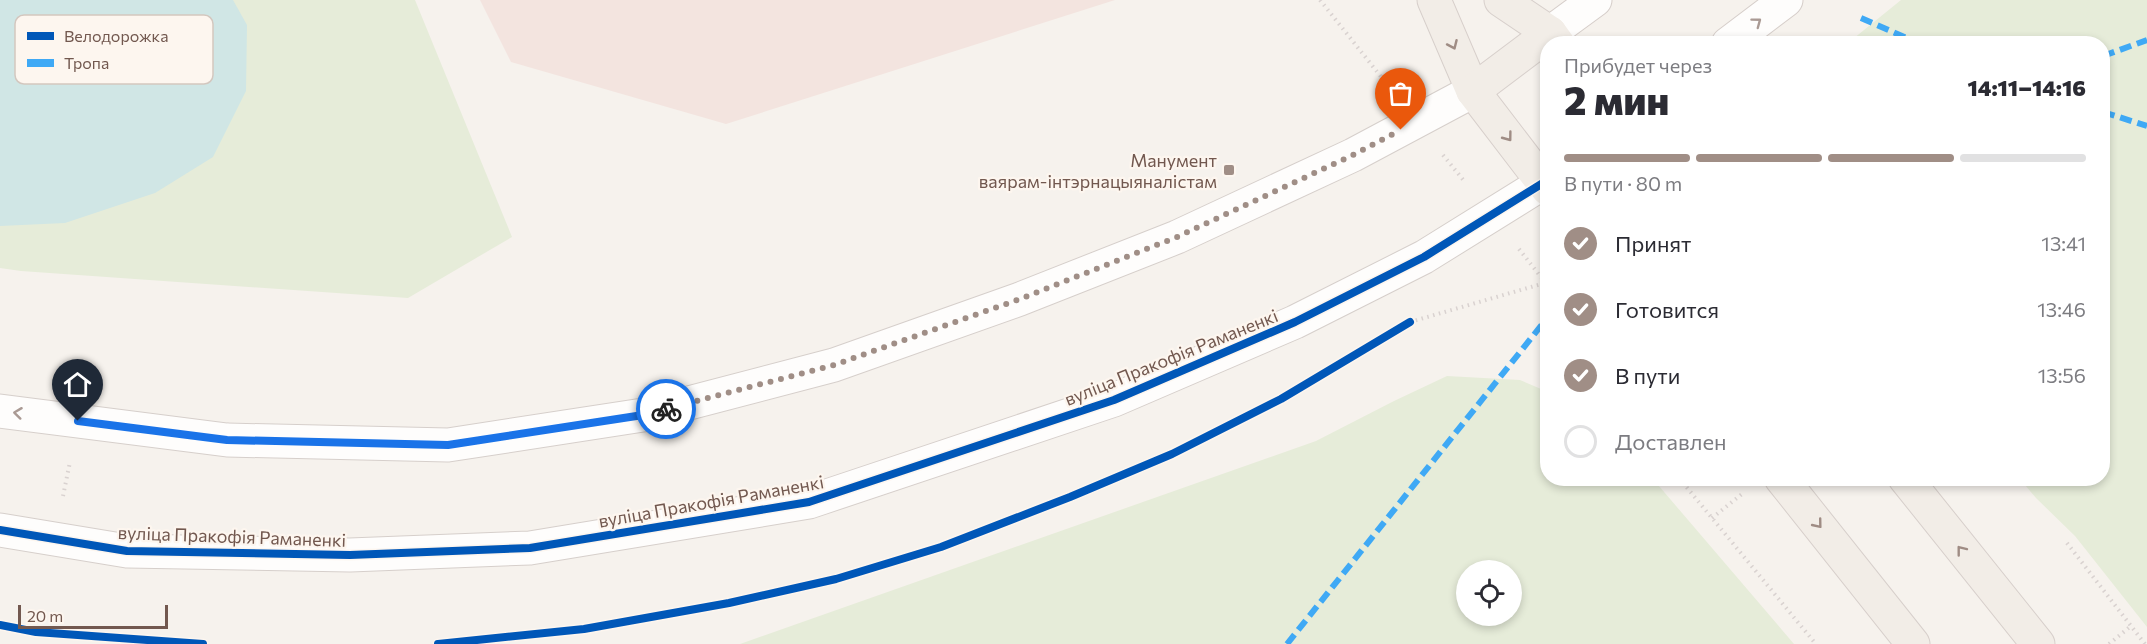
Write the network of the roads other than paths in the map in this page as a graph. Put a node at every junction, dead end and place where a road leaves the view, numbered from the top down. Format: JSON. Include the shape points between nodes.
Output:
{"nodes":[{"id":1,"x":1434,"y":0,"type":"edge"},
{"id":2,"x":1501,"y":0,"type":"edge"},
{"id":3,"x":1595,"y":0,"type":"edge"},
{"id":4,"x":1786,"y":0,"type":"edge"},
{"id":5,"x":1551,"y":36,"type":"edge"},
{"id":6,"x":1556,"y":36,"type":"edge"},
{"id":7,"x":1739,"y":36,"type":"edge"},
{"id":8,"x":1540,"y":47,"type":"edge"},
{"id":9,"x":1473,"y":91,"type":"junction"},
{"id":10,"x":1540,"y":176,"type":"edge"},
{"id":11,"x":1540,"y":188,"type":"edge"},
{"id":12,"x":0,"y":411,"type":"edge"},
{"id":13,"x":1787,"y":486,"type":"edge"},
{"id":14,"x":1911,"y":486,"type":"edge"},
{"id":15,"x":0,"y":530,"type":"edge"},
{"id":16,"x":1913,"y":644,"type":"edge"},
{"id":17,"x":2038,"y":644,"type":"edge"}],
"edges":[{"from":1,"to":9,"type":"main road","one_way":true},
{"from":2,"to":5,"type":"main road"},
{"from":3,"to":6,"type":"street"},
{"from":7,"to":4,"type":"street","one_way":true},
{"from":8,"to":9,"type":"main road"},
{"from":9,"to":10,"type":"main road","one_way":true},
{"from":9,"to":12,"type":"street","one_way":true,"via":[[1353,155],[1177,237],[1020,299],[834,365],[643,415],[448,445],[227,440]]},
{"from":11,"to":15,"type":"street","name":"вуліца Пракофія Раманенкі","via":[[1424,257],[1284,327],[1114,400],[809,502],[530,548],[350,555],[127,551]]},
{"from":13,"to":16,"type":"main road","one_way":true},
{"from":17,"to":14,"type":"main road","one_way":true}]}
